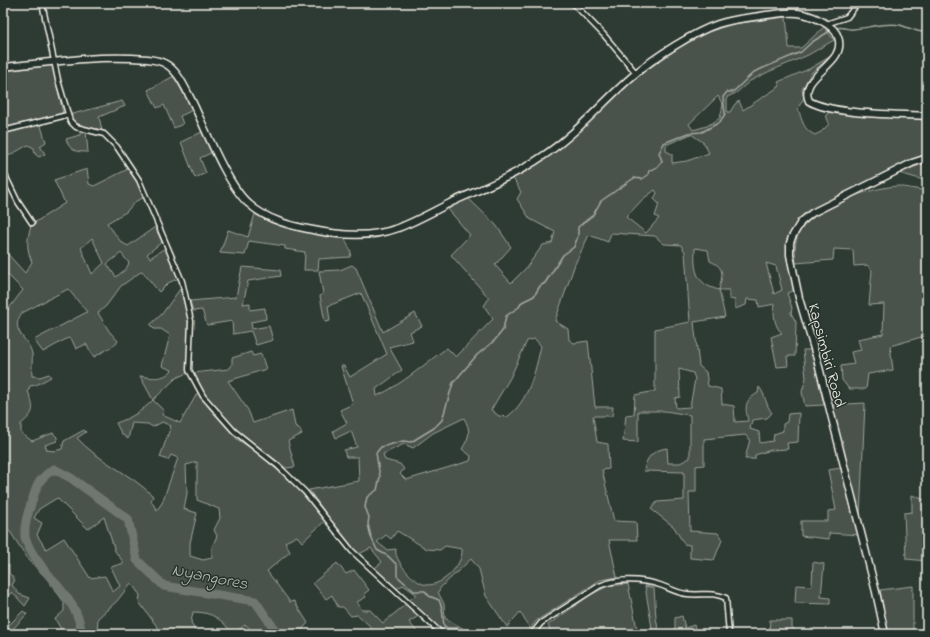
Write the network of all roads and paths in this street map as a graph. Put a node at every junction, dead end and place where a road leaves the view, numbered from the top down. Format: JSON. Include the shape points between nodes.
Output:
{"nodes":[{"id":1,"x":42,"y":3,"type":"edge"},
{"id":2,"x":573,"y":3,"type":"edge"},
{"id":3,"x":858,"y":3,"type":"edge"},
{"id":4,"x":830,"y":28,"type":"junction"},
{"id":5,"x":54,"y":62,"type":"junction"},
{"id":6,"x":3,"y":67,"type":"edge"},
{"id":7,"x":636,"y":73,"type":"junction"},
{"id":8,"x":67,"y":115,"type":"junction"},
{"id":9,"x":927,"y":116,"type":"edge"},
{"id":10,"x":3,"y":131,"type":"edge"},
{"id":11,"x":927,"y":158,"type":"edge"},
{"id":12,"x":3,"y":171,"type":"edge"},
{"id":13,"x":32,"y":223,"type":"dead end"},
{"id":14,"x":442,"y":634,"type":"edge"},
{"id":15,"x":532,"y":634,"type":"edge"},
{"id":16,"x":729,"y":634,"type":"edge"},
{"id":17,"x":886,"y":634,"type":"edge"}],
"edges":[{"from":1,"to":5,"type":"street"},
{"from":2,"to":7,"type":"street"},
{"from":3,"to":4,"type":"street","via":[[847,17]]},
{"from":4,"to":7,"type":"street","via":[[815,18],[794,13],[722,23],[697,33]]},
{"from":4,"to":9,"type":"street","via":[[838,37],[838,49],[833,59],[810,83],[807,95],[809,101],[819,106],[844,110]]},
{"from":5,"to":6,"type":"street"},
{"from":5,"to":7,"type":"street","via":[[123,58],[162,62],[175,71],[186,89],[242,198],[256,210],[295,227],[350,235],[369,235],[399,228],[522,170],[563,141]]},
{"from":5,"to":8,"type":"street"},
{"from":8,"to":10,"type":"street"},
{"from":8,"to":14,"type":"street","via":[[76,126],[98,131],[110,139],[139,180],[182,280],[191,321],[189,370],[203,396],[234,431],[278,466],[305,492],[352,551]]},
{"from":11,"to":17,"type":"street","name":"Kapsimbiri Road","via":[[812,213],[801,222],[790,243],[799,298],[807,320]]},
{"from":12,"to":13,"type":"street"},
{"from":15,"to":16,"type":"street","via":[[540,624],[598,586],[629,580],[688,594],[708,593],[726,598]]}]}
